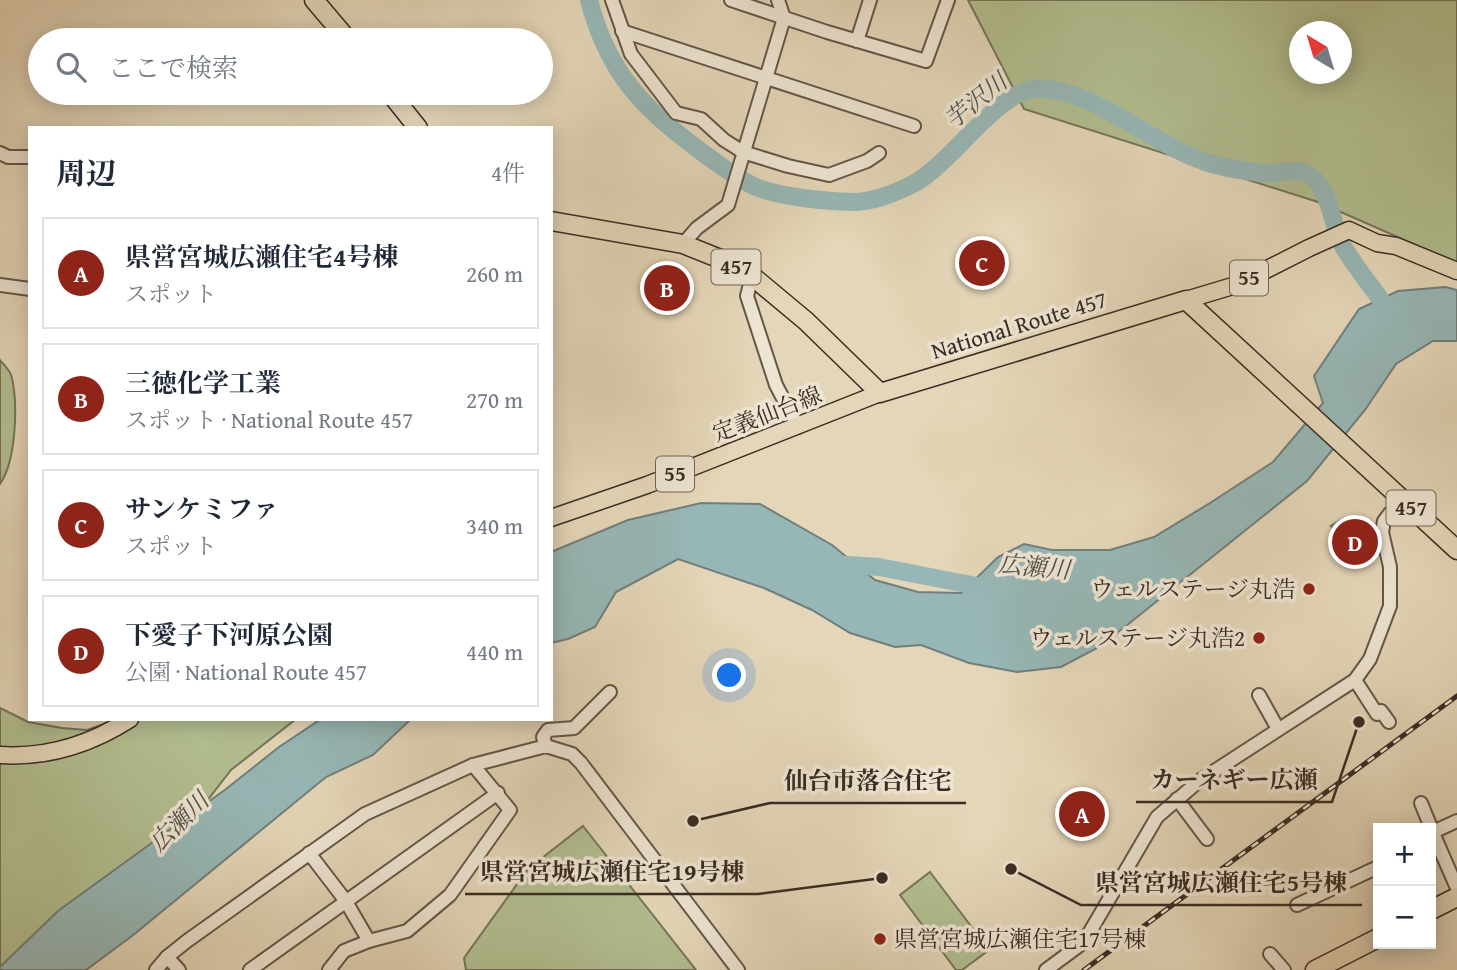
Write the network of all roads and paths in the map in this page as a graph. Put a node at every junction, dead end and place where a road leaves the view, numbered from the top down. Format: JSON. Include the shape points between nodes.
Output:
{"nodes":[{"id":1,"x":314,"y":0,"type":"edge"},
{"id":2,"x":612,"y":0,"type":"edge"},
{"id":3,"x":731,"y":0,"type":"edge"},
{"id":4,"x":778,"y":0,"type":"edge"},
{"id":5,"x":870,"y":0,"type":"edge"},
{"id":6,"x":948,"y":0,"type":"edge"},
{"id":7,"x":784,"y":18,"type":"junction"},
{"id":8,"x":338,"y":28,"type":"edge"},
{"id":9,"x":622,"y":30,"type":"junction"},
{"id":10,"x":856,"y":41,"type":"junction"},
{"id":11,"x":765,"y":76,"type":"junction"},
{"id":12,"x":400,"y":105,"type":"edge"},
{"id":13,"x":416,"y":126,"type":"edge"},
{"id":14,"x":914,"y":126,"type":"dead end"},
{"id":15,"x":0,"y":153,"type":"edge"},
{"id":16,"x":879,"y":153,"type":"dead end"},
{"id":17,"x":743,"y":155,"type":"junction"},
{"id":18,"x":28,"y":157,"type":"edge"},
{"id":19,"x":553,"y":221,"type":"edge"},
{"id":20,"x":684,"y":244,"type":"junction"},
{"id":21,"x":1457,"y":271,"type":"edge"},
{"id":22,"x":752,"y":276,"type":"junction"},
{"id":23,"x":0,"y":285,"type":"edge"},
{"id":24,"x":28,"y":289,"type":"edge"},
{"id":25,"x":1186,"y":300,"type":"junction"},
{"id":26,"x":880,"y":393,"type":"junction"},
{"id":27,"x":797,"y":427,"type":"junction"},
{"id":28,"x":1407,"y":505,"type":"junction"},
{"id":29,"x":553,"y":517,"type":"edge"},
{"id":30,"x":1457,"y":550,"type":"edge"},
{"id":31,"x":1355,"y":680,"type":"junction"},
{"id":32,"x":610,"y":692,"type":"dead end"},
{"id":33,"x":1259,"y":695,"type":"dead end"},
{"id":34,"x":126,"y":721,"type":"edge"},
{"id":35,"x":1389,"y":723,"type":"dead end"},
{"id":36,"x":1278,"y":729,"type":"junction"},
{"id":37,"x":546,"y":746,"type":"junction"},
{"id":38,"x":0,"y":755,"type":"edge"},
{"id":39,"x":473,"y":765,"type":"junction"},
{"id":40,"x":498,"y":793,"type":"junction"},
{"id":41,"x":1177,"y":799,"type":"junction"},
{"id":42,"x":1421,"y":803,"type":"dead end"},
{"id":43,"x":1457,"y":821,"type":"edge"},
{"id":44,"x":1428,"y":823,"type":"edge"},
{"id":45,"x":1436,"y":836,"type":"edge"},
{"id":46,"x":1207,"y":839,"type":"dead end"},
{"id":47,"x":1436,"y":844,"type":"edge"},
{"id":48,"x":309,"y":853,"type":"junction"},
{"id":49,"x":1373,"y":869,"type":"edge"},
{"id":50,"x":1457,"y":888,"type":"edge"},
{"id":51,"x":1457,"y":897,"type":"edge"},
{"id":52,"x":345,"y":900,"type":"junction"},
{"id":53,"x":1297,"y":905,"type":"dead end"},
{"id":54,"x":1436,"y":908,"type":"edge"},
{"id":55,"x":1373,"y":940,"type":"edge"},
{"id":56,"x":369,"y":942,"type":"junction"},
{"id":57,"x":1270,"y":954,"type":"dead end"},
{"id":58,"x":167,"y":957,"type":"junction"},
{"id":59,"x":156,"y":970,"type":"edge"},
{"id":60,"x":179,"y":970,"type":"edge"},
{"id":61,"x":250,"y":970,"type":"edge"},
{"id":62,"x":329,"y":970,"type":"edge"},
{"id":63,"x":738,"y":970,"type":"edge"},
{"id":64,"x":1046,"y":970,"type":"edge"},
{"id":65,"x":1284,"y":970,"type":"edge"},
{"id":66,"x":1315,"y":970,"type":"edge"}],
"edges":[{"from":1,"to":8,"type":"highway"},
{"from":2,"to":9,"type":"street"},
{"from":3,"to":7,"type":"street"},
{"from":4,"to":7,"type":"street"},
{"from":5,"to":10,"type":"street"},
{"from":6,"to":10,"type":"street","via":[[926,61]]},
{"from":7,"to":10,"type":"street"},
{"from":7,"to":11,"type":"street"},
{"from":9,"to":11,"type":"street"},
{"from":9,"to":17,"type":"street","via":[[631,54],[676,113],[701,119]]},
{"from":11,"to":14,"type":"street"},
{"from":11,"to":17,"type":"street"},
{"from":12,"to":13,"type":"highway"},
{"from":15,"to":18,"type":"street"},
{"from":16,"to":17,"type":"street","via":[[829,174]]},
{"from":17,"to":20,"type":"street","via":[[728,205]]},
{"from":19,"to":20,"type":"highway","number":"457"},
{"from":20,"to":22,"type":"highway","number":"457"},
{"from":21,"to":25,"type":"main road","number":"55","via":[[1349,230],[1236,285]]},
{"from":22,"to":26,"type":"highway","number":"457"},
{"from":22,"to":27,"type":"street","via":[[747,296],[776,385]]},
{"from":23,"to":24,"type":"street"},
{"from":25,"to":26,"type":"highway","name":"National Route 457"},
{"from":25,"to":28,"type":"highway","number":"457"},
{"from":26,"to":27,"type":"main road","name":"定義仙台線","number":"55"},
{"from":27,"to":29,"type":"main road","name":"定義仙台線","number":"55"},
{"from":28,"to":30,"type":"highway","number":"457"},
{"from":28,"to":31,"type":"street","via":[[1384,521],[1390,606],[1385,629]]},
{"from":31,"to":35,"type":"street","via":[[1377,714],[1381,711]]},
{"from":31,"to":36,"type":"street"},
{"from":32,"to":37,"type":"street","via":[[574,728],[548,730],[543,737]]},
{"from":33,"to":36,"type":"street"},
{"from":34,"to":38,"type":"main road","via":[[50,753]]},
{"from":36,"to":41,"type":"street"},
{"from":37,"to":39,"type":"street"},
{"from":37,"to":63,"type":"street","via":[[572,754],[581,763]]},
{"from":39,"to":40,"type":"street"},
{"from":39,"to":48,"type":"street","via":[[365,814]]},
{"from":40,"to":52,"type":"street"},
{"from":40,"to":56,"type":"street","via":[[510,810],[450,895],[407,931]]},
{"from":41,"to":46,"type":"street"},
{"from":41,"to":64,"type":"street","via":[[1157,817],[1084,942]]},
{"from":42,"to":44,"type":"street"},
{"from":43,"to":45,"type":"street"},
{"from":47,"to":50,"type":"street"},
{"from":48,"to":52,"type":"street"},
{"from":48,"to":58,"type":"street"},
{"from":49,"to":53,"type":"street"},
{"from":51,"to":54,"type":"highway"},
{"from":52,"to":56,"type":"street"},
{"from":52,"to":61,"type":"street"},
{"from":55,"to":66,"type":"highway"},
{"from":56,"to":62,"type":"street","via":[[344,951]]},
{"from":57,"to":65,"type":"street"},
{"from":58,"to":59,"type":"street"},
{"from":58,"to":60,"type":"street"}]}
